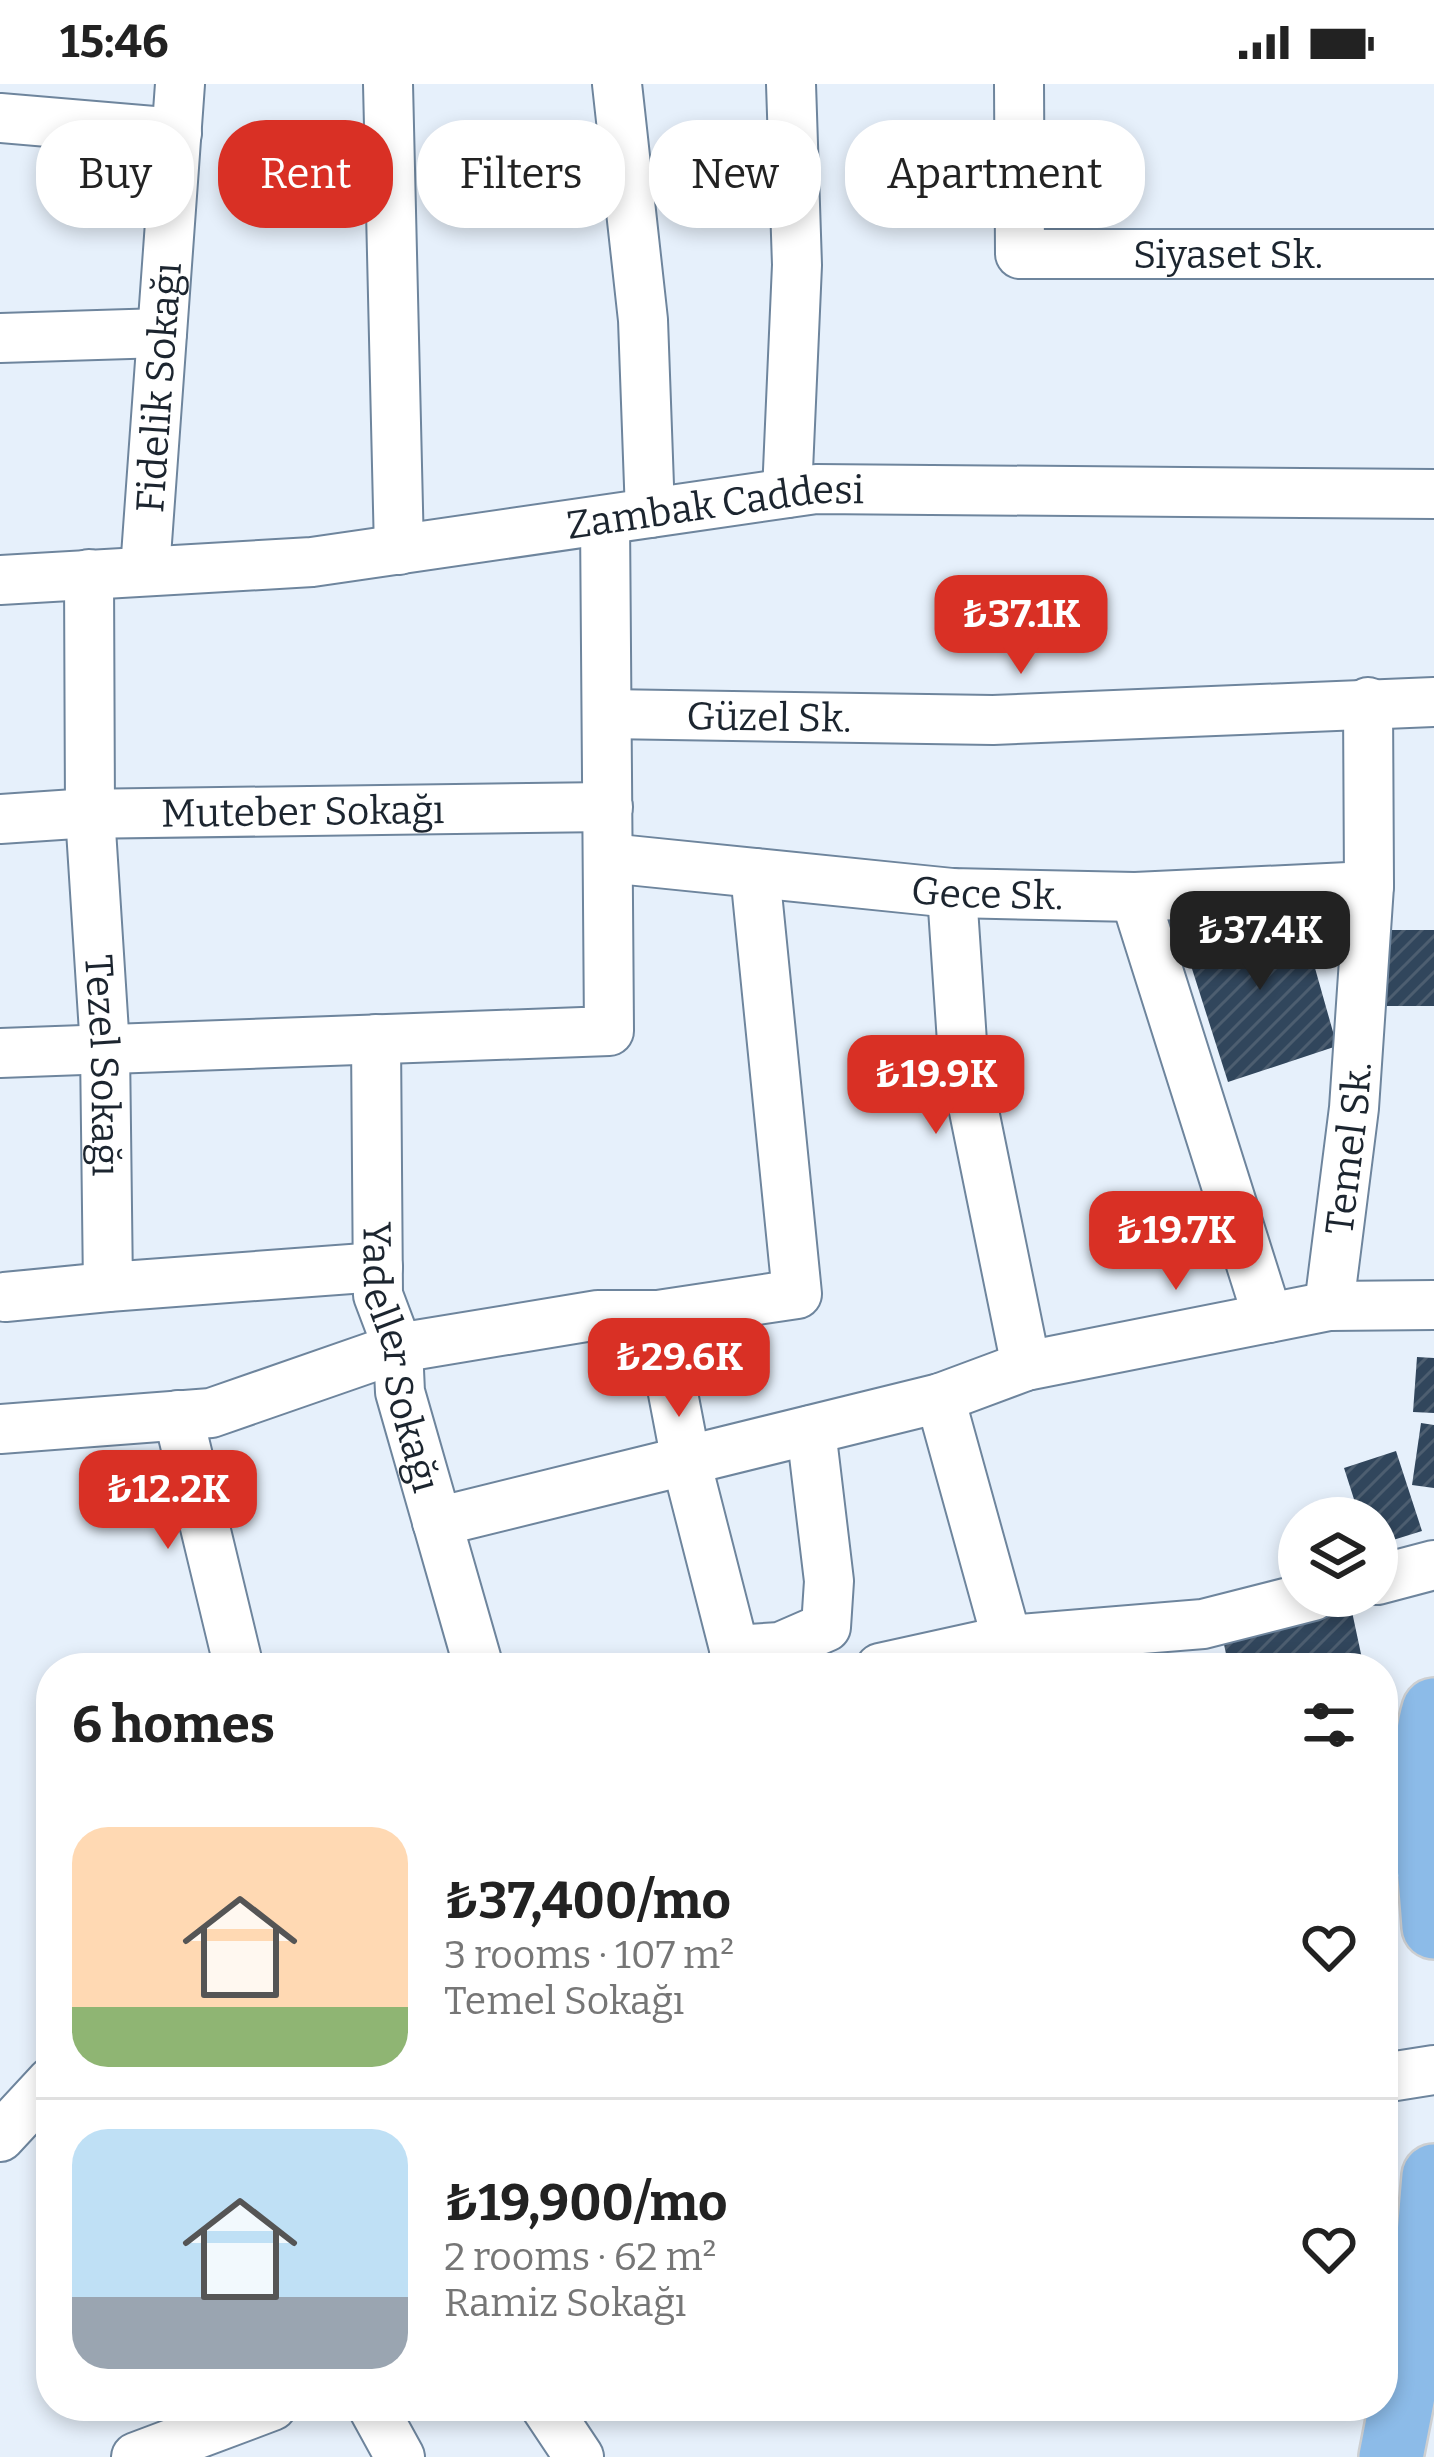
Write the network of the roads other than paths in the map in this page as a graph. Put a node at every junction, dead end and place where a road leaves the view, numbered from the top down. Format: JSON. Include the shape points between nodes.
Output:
{"nodes":[{"id":1,"x":180,"y":84,"type":"edge"},
{"id":2,"x":388,"y":84,"type":"edge"},
{"id":3,"x":617,"y":84,"type":"edge"},
{"id":4,"x":791,"y":84,"type":"edge"},
{"id":5,"x":1019,"y":84,"type":"edge"},
{"id":6,"x":0,"y":118,"type":"edge"},
{"id":7,"x":178,"y":120,"type":"edge"},
{"id":8,"x":36,"y":121,"type":"edge"},
{"id":9,"x":170,"y":228,"type":"edge"},
{"id":10,"x":1434,"y":254,"type":"edge"},
{"id":11,"x":162,"y":333,"type":"junction"},
{"id":12,"x":0,"y":338,"type":"edge"},
{"id":13,"x":788,"y":493,"type":"junction"},
{"id":14,"x":1434,"y":494,"type":"edge"},
{"id":15,"x":628,"y":517,"type":"junction"},
{"id":16,"x":398,"y":550,"type":"junction"},
{"id":17,"x":145,"y":570,"type":"junction"},
{"id":18,"x":89,"y":574,"type":"junction"},
{"id":19,"x":0,"y":580,"type":"edge"},
{"id":20,"x":1368,"y":702,"type":"junction"},
{"id":21,"x":1434,"y":702,"type":"edge"},
{"id":22,"x":607,"y":714,"type":"junction"},
{"id":23,"x":608,"y":807,"type":"junction"},
{"id":24,"x":90,"y":814,"type":"junction"},
{"id":25,"x":0,"y":819,"type":"edge"},
{"id":26,"x":608,"y":858,"type":"junction"},
{"id":27,"x":754,"y":873,"type":"junction"},
{"id":28,"x":1369,"y":886,"type":"junction"},
{"id":29,"x":952,"y":893,"type":"junction"},
{"id":30,"x":1135,"y":897,"type":"junction"},
{"id":31,"x":376,"y":1039,"type":"junction"},
{"id":32,"x":105,"y":1048,"type":"junction"},
{"id":33,"x":0,"y":1053,"type":"edge"},
{"id":34,"x":377,"y":1267,"type":"junction"},
{"id":35,"x":108,"y":1287,"type":"junction"},
{"id":36,"x":5,"y":1297,"type":"dead end"},
{"id":37,"x":1434,"y":1305,"type":"edge"},
{"id":38,"x":1329,"y":1306,"type":"junction"},
{"id":39,"x":658,"y":1315,"type":"junction"},
{"id":40,"x":1268,"y":1318,"type":"junction"},
{"id":41,"x":398,"y":1348,"type":"junction"},
{"id":42,"x":1026,"y":1366,"type":"junction"},
{"id":43,"x":940,"y":1398,"type":"junction"},
{"id":44,"x":178,"y":1415,"type":"junction"},
{"id":45,"x":0,"y":1429,"type":"edge"},
{"id":46,"x":811,"y":1430,"type":"junction"},
{"id":47,"x":686,"y":1461,"type":"junction"},
{"id":48,"x":437,"y":1522,"type":"junction"},
{"id":49,"x":1434,"y":1565,"type":"edge"},
{"id":50,"x":1398,"y":1574,"type":"edge"},
{"id":51,"x":1278,"y":1605,"type":"edge"},
{"id":52,"x":1006,"y":1640,"type":"junction"},
{"id":53,"x":235,"y":1653,"type":"edge"},
{"id":54,"x":475,"y":1653,"type":"edge"},
{"id":55,"x":735,"y":1653,"type":"edge"},
{"id":56,"x":758,"y":1653,"type":"edge"},
{"id":57,"x":948,"y":1653,"type":"edge"},
{"id":58,"x":1434,"y":1710,"type":"edge"},
{"id":59,"x":1406,"y":1851,"type":"edge"},
{"id":60,"x":1434,"y":1927,"type":"edge"},
{"id":61,"x":1434,"y":2071,"type":"edge"},
{"id":62,"x":1398,"y":2076,"type":"edge"},
{"id":63,"x":36,"y":2098,"type":"edge"},
{"id":64,"x":0,"y":2137,"type":"edge"},
{"id":65,"x":1434,"y":2176,"type":"edge"},
{"id":66,"x":1430,"y":2282,"type":"edge"},
{"id":67,"x":232,"y":2421,"type":"edge"},
{"id":68,"x":380,"y":2421,"type":"edge"},
{"id":69,"x":562,"y":2421,"type":"edge"},
{"id":70,"x":136,"y":2457,"type":"edge"},
{"id":71,"x":400,"y":2457,"type":"edge"},
{"id":72,"x":579,"y":2457,"type":"edge"},
{"id":73,"x":1391,"y":2457,"type":"edge"}],
"edges":[{"from":1,"to":7,"type":"street","name":"Fidelik Sokağı"},
{"from":2,"to":16,"type":"street"},
{"from":3,"to":15,"type":"street","via":[[643,320]]},
{"from":4,"to":13,"type":"street","via":[[796,266]]},
{"from":5,"to":10,"type":"street","name":"Siyaset Sk.","via":[[1020,254]]},
{"from":6,"to":8,"type":"street"},
{"from":9,"to":11,"type":"street","name":"Fidelik Sokağı"},
{"from":11,"to":12,"type":"street"},
{"from":11,"to":17,"type":"street","name":"Fidelik Sokağı"},
{"from":13,"to":14,"type":"street","name":"Zambak Caddesi"},
{"from":13,"to":15,"type":"street","name":"Zambak Caddesi"},
{"from":15,"to":16,"type":"street","name":"Zambak Caddesi"},
{"from":15,"to":22,"type":"street"},
{"from":16,"to":17,"type":"street","name":"Zambak Caddesi"},
{"from":17,"to":18,"type":"street","name":"Zambak Caddesi"},
{"from":18,"to":19,"type":"street","name":"Zambak Caddesi"},
{"from":18,"to":24,"type":"street","name":"Tezel Sokağı"},
{"from":20,"to":21,"type":"street","name":"Güzel Sk."},
{"from":20,"to":22,"type":"street","name":"Güzel Sk.","via":[[993,720]]},
{"from":20,"to":28,"type":"street","name":"Temel Sk."},
{"from":22,"to":23,"type":"street"},
{"from":23,"to":24,"type":"street","name":"Muteber Sokağı"},
{"from":23,"to":26,"type":"street"},
{"from":24,"to":25,"type":"street","name":"Muteber Sokağı"},
{"from":24,"to":32,"type":"street","name":"Tezel Sokağı"},
{"from":26,"to":27,"type":"street","name":"Gece Sk."},
{"from":26,"to":31,"type":"street","via":[[610,1030]]},
{"from":27,"to":29,"type":"street","name":"Gece Sk."},
{"from":27,"to":39,"type":"street","via":[[797,1294]]},
{"from":28,"to":30,"type":"street","name":"Gece Sk."},
{"from":28,"to":38,"type":"street","name":"Temel Sk.","via":[[1354,1108]]},
{"from":29,"to":30,"type":"street","name":"Gece Sk."},
{"from":29,"to":42,"type":"street","via":[[963,1057]]},
{"from":30,"to":40,"type":"street"},
{"from":31,"to":32,"type":"street"},
{"from":31,"to":34,"type":"street","name":"Yadeller Sokağı"},
{"from":32,"to":33,"type":"street"},
{"from":32,"to":35,"type":"street","name":"Tezel Sokağı"},
{"from":34,"to":35,"type":"street"},
{"from":34,"to":41,"type":"street","name":"Yadeller Sokağı","via":[[377,1295]]},
{"from":35,"to":36,"type":"street"},
{"from":37,"to":38,"type":"street"},
{"from":38,"to":40,"type":"street"},
{"from":39,"to":41,"type":"street","via":[[598,1316]]},
{"from":39,"to":47,"type":"street"},
{"from":40,"to":42,"type":"street"},
{"from":41,"to":44,"type":"street","via":[[212,1413]]},
{"from":41,"to":48,"type":"street","name":"Yadeller Sokağı","via":[[400,1392]]},
{"from":42,"to":43,"type":"street"},
{"from":43,"to":46,"type":"street"},
{"from":43,"to":52,"type":"street"},
{"from":44,"to":45,"type":"street"},
{"from":44,"to":53,"type":"street"},
{"from":46,"to":47,"type":"street"},
{"from":46,"to":56,"type":"street","via":[[830,1581],[826,1627]]},
{"from":47,"to":48,"type":"street"},
{"from":47,"to":55,"type":"street"},
{"from":48,"to":54,"type":"street","name":"Yadeller Sokağı"},
{"from":49,"to":50,"type":"street"},
{"from":51,"to":52,"type":"street","via":[[1203,1624]]},
{"from":52,"to":57,"type":"street"},
{"from":58,"to":59,"type":"main road"},
{"from":59,"to":60,"type":"main road"},
{"from":61,"to":62,"type":"street"},
{"from":63,"to":64,"type":"street"},
{"from":65,"to":66,"type":"main road"},
{"from":66,"to":73,"type":"main road"},
{"from":67,"to":70,"type":"street"},
{"from":68,"to":71,"type":"street"},
{"from":69,"to":72,"type":"street"}]}
